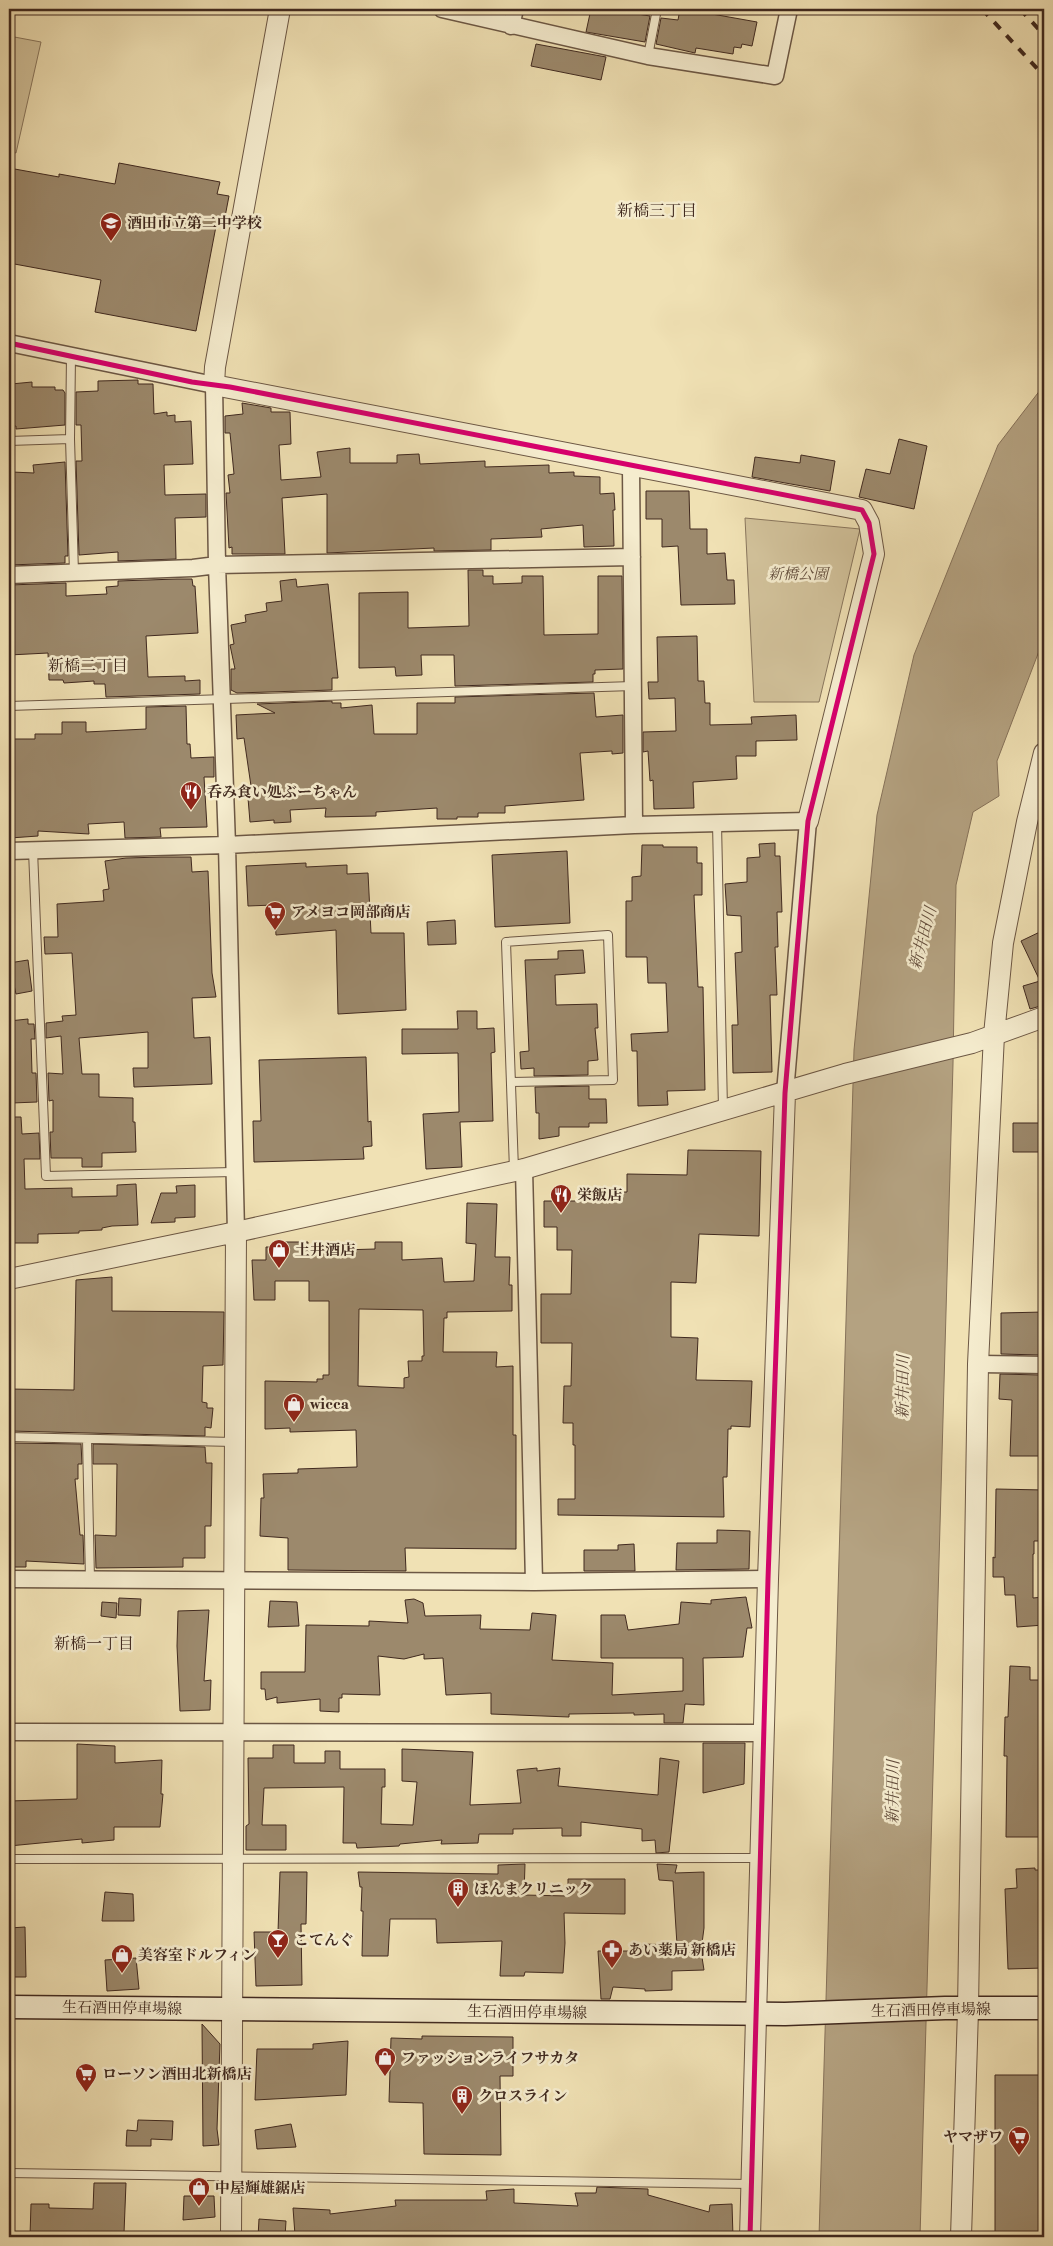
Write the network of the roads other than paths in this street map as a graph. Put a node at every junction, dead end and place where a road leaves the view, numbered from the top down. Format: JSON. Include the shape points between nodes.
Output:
{"nodes":[{"id":1,"x":280,"y":9,"type":"edge"},
{"id":2,"x":442,"y":9,"type":"edge"},
{"id":3,"x":515,"y":9,"type":"edge"},
{"id":4,"x":658,"y":9,"type":"edge"},
{"id":5,"x":789,"y":9,"type":"edge"},
{"id":6,"x":511,"y":26,"type":"junction"},
{"id":7,"x":648,"y":56,"type":"junction"},
{"id":8,"x":9,"y":343,"type":"edge"},
{"id":9,"x":71,"y":355,"type":"junction"},
{"id":10,"x":214,"y":385,"type":"junction"},
{"id":11,"x":70,"y":439,"type":"junction"},
{"id":12,"x":9,"y":441,"type":"edge"},
{"id":13,"x":631,"y":466,"type":"junction"},
{"id":14,"x":632,"y":557,"type":"junction"},
{"id":15,"x":216,"y":565,"type":"junction"},
{"id":16,"x":74,"y":573,"type":"junction"},
{"id":17,"x":9,"y":575,"type":"edge"},
{"id":18,"x":633,"y":686,"type":"junction"},
{"id":19,"x":220,"y":699,"type":"junction"},
{"id":20,"x":9,"y":706,"type":"edge"},
{"id":21,"x":1044,"y":753,"type":"edge"},
{"id":22,"x":808,"y":821,"type":"junction"},
{"id":23,"x":716,"y":823,"type":"junction"},
{"id":24,"x":634,"y":826,"type":"junction"},
{"id":25,"x":227,"y":844,"type":"junction"},
{"id":26,"x":9,"y":850,"type":"edge"},
{"id":27,"x":33,"y":850,"type":"junction"},
{"id":28,"x":1044,"y":1017,"type":"edge"},
{"id":29,"x":994,"y":1035,"type":"junction"},
{"id":30,"x":512,"y":1082,"type":"junction"},
{"id":31,"x":785,"y":1094,"type":"junction"},
{"id":32,"x":723,"y":1111,"type":"junction"},
{"id":33,"x":519,"y":1170,"type":"junction"},
{"id":34,"x":234,"y":1172,"type":"junction"},
{"id":35,"x":236,"y":1232,"type":"junction"},
{"id":36,"x":9,"y":1279,"type":"edge"},
{"id":37,"x":978,"y":1364,"type":"junction"},
{"id":38,"x":1044,"y":1365,"type":"edge"},
{"id":39,"x":9,"y":1437,"type":"edge"},
{"id":40,"x":87,"y":1439,"type":"junction"},
{"id":41,"x":235,"y":1442,"type":"junction"},
{"id":42,"x":9,"y":1579,"type":"edge"},
{"id":43,"x":768,"y":1579,"type":"junction"},
{"id":44,"x":90,"y":1580,"type":"junction"},
{"id":45,"x":234,"y":1580,"type":"junction"},
{"id":46,"x":534,"y":1582,"type":"junction"},
{"id":47,"x":9,"y":1732,"type":"edge"},
{"id":48,"x":234,"y":1732,"type":"junction"},
{"id":49,"x":764,"y":1733,"type":"junction"},
{"id":50,"x":760,"y":1858,"type":"junction"},
{"id":51,"x":9,"y":1859,"type":"edge"},
{"id":52,"x":233,"y":1859,"type":"junction"},
{"id":53,"x":9,"y":2007,"type":"edge"},
{"id":54,"x":1044,"y":2008,"type":"edge"},
{"id":55,"x":232,"y":2009,"type":"junction"},
{"id":56,"x":968,"y":2010,"type":"junction"},
{"id":57,"x":756,"y":2014,"type":"junction"},
{"id":58,"x":9,"y":2173,"type":"edge"},
{"id":59,"x":231,"y":2177,"type":"junction"},
{"id":60,"x":751,"y":2184,"type":"junction"},
{"id":61,"x":231,"y":2237,"type":"edge"},
{"id":62,"x":750,"y":2237,"type":"edge"},
{"id":63,"x":961,"y":2237,"type":"edge"}],
"edges":[{"from":1,"to":10,"type":"street"},
{"from":2,"to":6,"type":"street"},
{"from":3,"to":6,"type":"street"},
{"from":4,"to":7,"type":"lane"},
{"from":5,"to":7,"type":"street","via":[[775,76]]},
{"from":6,"to":7,"type":"street"},
{"from":8,"to":9,"type":"street"},
{"from":9,"to":10,"type":"street"},
{"from":9,"to":11,"type":"lane"},
{"from":10,"to":13,"type":"street"},
{"from":10,"to":15,"type":"street"},
{"from":11,"to":12,"type":"lane"},
{"from":11,"to":16,"type":"lane"},
{"from":13,"to":14,"type":"street"},
{"from":13,"to":22,"type":"street","via":[[862,510],[869,523],[874,554]]},
{"from":14,"to":15,"type":"street"},
{"from":14,"to":18,"type":"street"},
{"from":15,"to":16,"type":"street"},
{"from":15,"to":19,"type":"street"},
{"from":16,"to":17,"type":"street"},
{"from":18,"to":19,"type":"lane"},
{"from":18,"to":24,"type":"street"},
{"from":19,"to":20,"type":"lane"},
{"from":19,"to":25,"type":"street"},
{"from":21,"to":29,"type":"street","via":[[1003,943]]},
{"from":22,"to":23,"type":"street"},
{"from":22,"to":31,"type":"street"},
{"from":23,"to":24,"type":"street"},
{"from":23,"to":32,"type":"lane"},
{"from":24,"to":25,"type":"street"},
{"from":25,"to":27,"type":"street"},
{"from":25,"to":34,"type":"street"},
{"from":26,"to":27,"type":"street"},
{"from":27,"to":34,"type":"lane","via":[[46,1176]]},
{"from":28,"to":29,"type":"street"},
{"from":29,"to":31,"type":"street","via":[[845,1074]]},
{"from":29,"to":37,"type":"street"},
{"from":30,"to":30,"type":"lane","via":[[506,942],[608,935],[613,1080]]},
{"from":30,"to":33,"type":"lane"},
{"from":31,"to":32,"type":"street"},
{"from":31,"to":43,"type":"street"},
{"from":32,"to":33,"type":"street"},
{"from":33,"to":35,"type":"street"},
{"from":33,"to":46,"type":"street"},
{"from":34,"to":35,"type":"street"},
{"from":35,"to":36,"type":"street"},
{"from":35,"to":41,"type":"street"},
{"from":37,"to":38,"type":"street"},
{"from":37,"to":56,"type":"street"},
{"from":39,"to":40,"type":"lane"},
{"from":40,"to":41,"type":"lane"},
{"from":40,"to":44,"type":"lane"},
{"from":41,"to":45,"type":"street"},
{"from":42,"to":44,"type":"street"},
{"from":43,"to":46,"type":"street"},
{"from":43,"to":49,"type":"street"},
{"from":44,"to":45,"type":"street"},
{"from":45,"to":46,"type":"street"},
{"from":45,"to":48,"type":"street"},
{"from":47,"to":48,"type":"street"},
{"from":48,"to":49,"type":"street"},
{"from":48,"to":52,"type":"street"},
{"from":49,"to":50,"type":"street"},
{"from":50,"to":52,"type":"lane"},
{"from":50,"to":57,"type":"street"},
{"from":51,"to":52,"type":"lane"},
{"from":52,"to":55,"type":"street"},
{"from":53,"to":55,"type":"main road","name":"生石酒田停車場線"},
{"from":54,"to":56,"type":"main road","name":"生石酒田停車場線"},
{"from":55,"to":57,"type":"main road","name":"生石酒田停車場線"},
{"from":55,"to":59,"type":"street"},
{"from":56,"to":57,"type":"main road","name":"生石酒田停車場線"},
{"from":56,"to":63,"type":"street"},
{"from":57,"to":60,"type":"street"},
{"from":58,"to":59,"type":"lane"},
{"from":59,"to":60,"type":"lane"},
{"from":59,"to":61,"type":"street"},
{"from":60,"to":62,"type":"street"}]}
